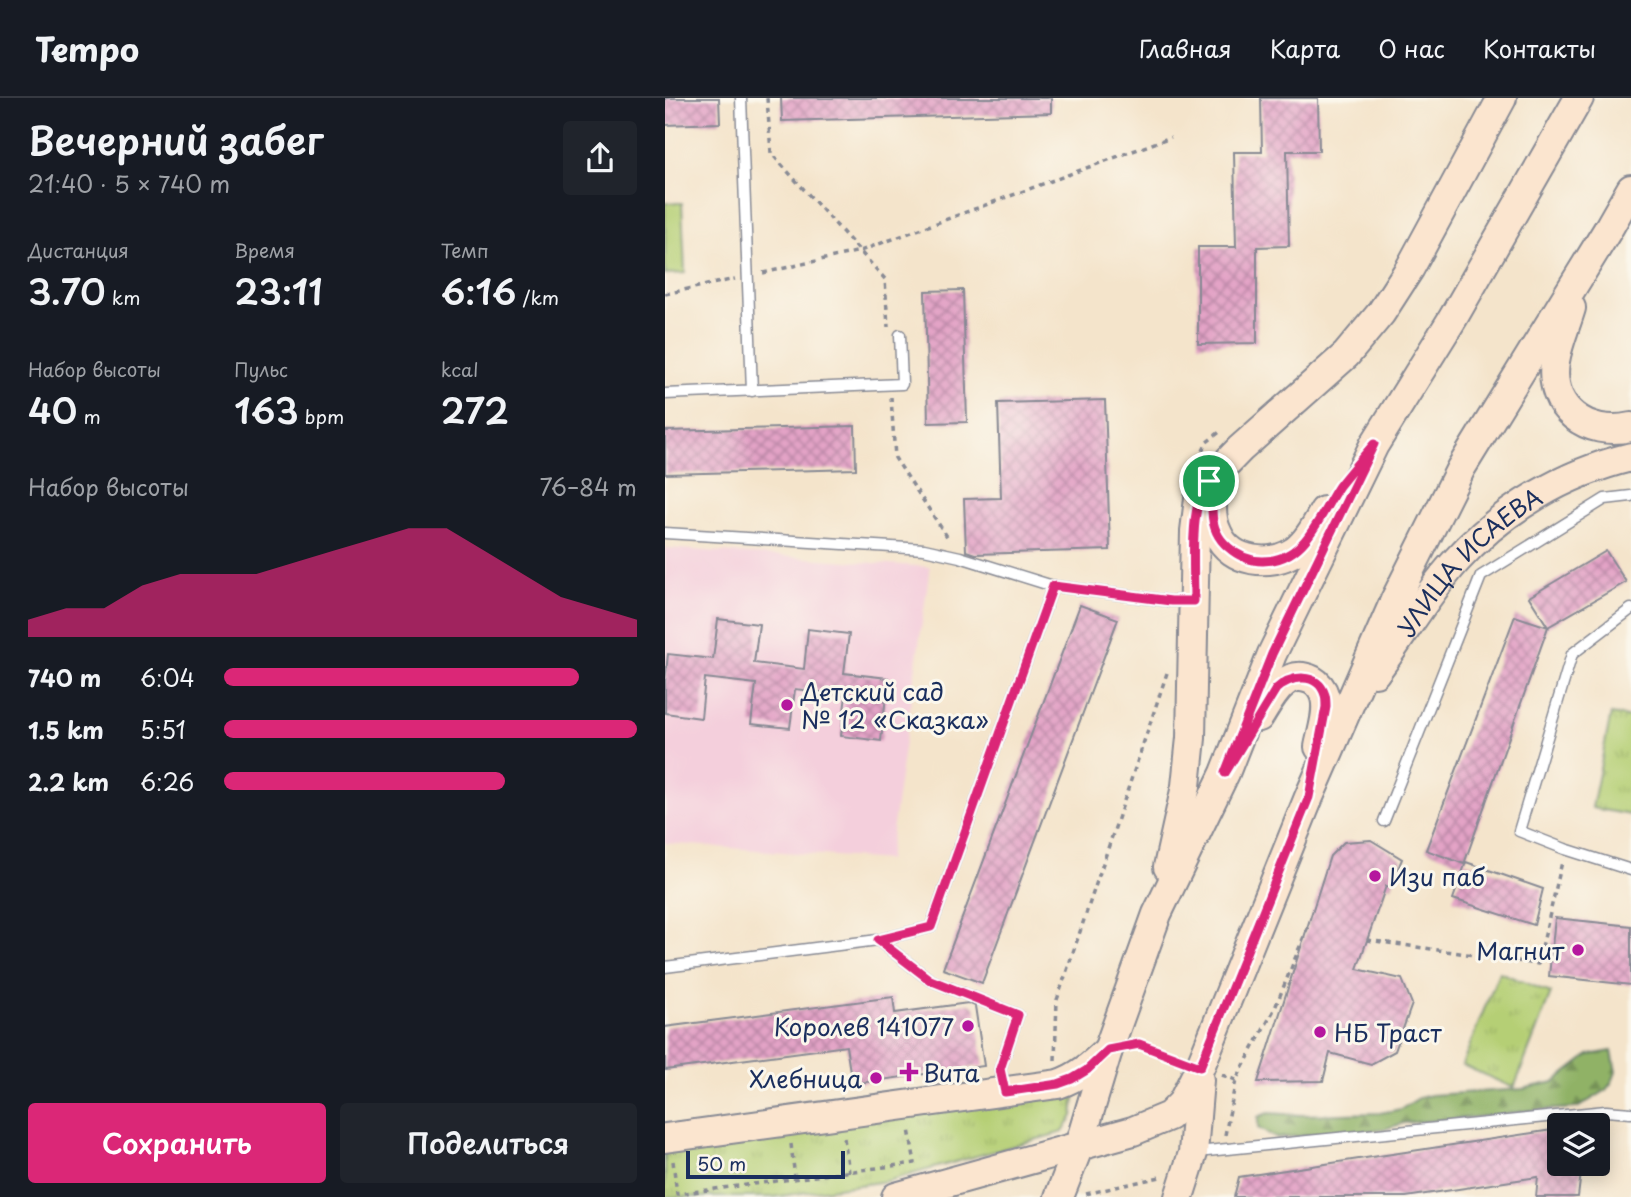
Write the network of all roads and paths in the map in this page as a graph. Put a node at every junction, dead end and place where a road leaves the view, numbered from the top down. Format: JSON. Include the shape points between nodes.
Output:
{"nodes":[{"id":1,"x":741,"y":98,"type":"edge"},
{"id":2,"x":768,"y":98,"type":"edge"},
{"id":3,"x":1502,"y":98,"type":"edge"},
{"id":4,"x":1579,"y":98,"type":"edge"},
{"id":5,"x":1171,"y":137,"type":"dead end"},
{"id":6,"x":1631,"y":189,"type":"edge"},
{"id":7,"x":860,"y":251,"type":"junction"},
{"id":8,"x":1581,"y":272,"type":"junction"},
{"id":9,"x":748,"y":276,"type":"junction"},
{"id":10,"x":665,"y":294,"type":"edge"},
{"id":11,"x":888,"y":332,"type":"dead end"},
{"id":12,"x":900,"y":335,"type":"dead end"},
{"id":13,"x":891,"y":385,"type":"junction"},
{"id":14,"x":753,"y":391,"type":"junction"},
{"id":15,"x":665,"y":394,"type":"edge"},
{"id":16,"x":1631,"y":427,"type":"edge"},
{"id":17,"x":1374,"y":444,"type":"junction"},
{"id":18,"x":1631,"y":457,"type":"edge"},
{"id":19,"x":1218,"y":472,"type":"junction"},
{"id":20,"x":1631,"y":496,"type":"edge"},
{"id":21,"x":665,"y":533,"type":"edge"},
{"id":22,"x":961,"y":558,"type":"junction"},
{"id":23,"x":1053,"y":586,"type":"junction"},
{"id":24,"x":1194,"y":601,"type":"junction"},
{"id":25,"x":1631,"y":609,"type":"edge"},
{"id":26,"x":1345,"y":715,"type":"junction"},
{"id":27,"x":1225,"y":773,"type":"junction"},
{"id":28,"x":1309,"y":797,"type":"junction"},
{"id":29,"x":1384,"y":821,"type":"dead end"},
{"id":30,"x":1565,"y":849,"type":"junction"},
{"id":31,"x":1631,"y":870,"type":"edge"},
{"id":32,"x":1157,"y":914,"type":"junction"},
{"id":33,"x":1309,"y":924,"type":"dead end"},
{"id":34,"x":878,"y":940,"type":"junction"},
{"id":35,"x":1367,"y":940,"type":"dead end"},
{"id":36,"x":665,"y":967,"type":"edge"},
{"id":37,"x":1108,"y":1050,"type":"junction"},
{"id":38,"x":1200,"y":1067,"type":"junction"},
{"id":39,"x":1236,"y":1080,"type":"junction"},
{"id":40,"x":1005,"y":1092,"type":"junction"},
{"id":41,"x":905,"y":1106,"type":"junction"},
{"id":42,"x":1631,"y":1113,"type":"edge"},
{"id":43,"x":844,"y":1136,"type":"dead end"},
{"id":44,"x":665,"y":1138,"type":"edge"},
{"id":45,"x":791,"y":1142,"type":"dead end"},
{"id":46,"x":1079,"y":1146,"type":"junction"},
{"id":47,"x":1222,"y":1150,"type":"junction"},
{"id":48,"x":1191,"y":1162,"type":"junction"},
{"id":49,"x":665,"y":1167,"type":"edge"},
{"id":50,"x":849,"y":1172,"type":"junction"},
{"id":51,"x":795,"y":1179,"type":"junction"},
{"id":52,"x":1072,"y":1196,"type":"edge"},
{"id":53,"x":896,"y":1197,"type":"edge"},
{"id":54,"x":1179,"y":1197,"type":"edge"}],
"edges":[{"from":1,"to":9,"type":"lane"},
{"from":2,"to":7,"type":"path","via":[[771,153]]},
{"from":3,"to":19,"type":"main road","via":[[1381,313],[1346,355]]},
{"from":4,"to":17,"type":"main road"},
{"from":5,"to":7,"type":"path"},
{"from":6,"to":8,"type":"main road"},
{"from":7,"to":9,"type":"path"},
{"from":7,"to":11,"type":"path","via":[[885,279]]},
{"from":8,"to":16,"type":"main road","via":[[1555,361],[1557,391],[1579,420],[1595,429]]},
{"from":8,"to":26,"type":"main road","via":[[1461,468],[1395,600]]},
{"from":9,"to":10,"type":"path"},
{"from":9,"to":14,"type":"lane"},
{"from":12,"to":13,"type":"lane","via":[[902,384]]},
{"from":13,"to":14,"type":"lane"},
{"from":13,"to":22,"type":"path","via":[[895,458]]},
{"from":14,"to":15,"type":"lane"},
{"from":17,"to":19,"type":"main road","via":[[1340,485],[1304,543],[1271,561],[1240,555],[1219,537],[1211,508]]},
{"from":17,"to":27,"type":"main road","via":[[1272,654]]},
{"from":18,"to":26,"type":"main road","name":"УЛИЦА ИСАЕВА","via":[[1569,477],[1504,517],[1481,537],[1438,584]]},
{"from":19,"to":24,"type":"main road","via":[[1199,499]]},
{"from":20,"to":29,"type":"lane","via":[[1605,499],[1481,576]]},
{"from":21,"to":22,"type":"lane","via":[[923,549]]},
{"from":22,"to":23,"type":"lane"},
{"from":23,"to":24,"type":"lane"},
{"from":23,"to":34,"type":"lane","via":[[931,927]]},
{"from":24,"to":32,"type":"main road","via":[[1186,786]]},
{"from":25,"to":30,"type":"lane","via":[[1572,654],[1518,831]]},
{"from":26,"to":28,"type":"main road"},
{"from":27,"to":28,"type":"main road","via":[[1276,689],[1303,677],[1320,686],[1326,707]]},
{"from":27,"to":32,"type":"main road"},
{"from":28,"to":38,"type":"main road"},
{"from":30,"to":31,"type":"lane"},
{"from":30,"to":35,"type":"path","via":[[1538,964]]},
{"from":32,"to":37,"type":"main road"},
{"from":33,"to":39,"type":"path","via":[[1275,1008]]},
{"from":34,"to":36,"type":"lane"},
{"from":34,"to":40,"type":"lane","via":[[930,980],[1018,1015],[1000,1069]]},
{"from":37,"to":38,"type":"path","via":[[1139,1044]]},
{"from":37,"to":40,"type":"main road","via":[[1072,1079]]},
{"from":37,"to":46,"type":"main road"},
{"from":38,"to":39,"type":"path"},
{"from":38,"to":46,"type":"main road","via":[[1182,1102],[1169,1116]]},
{"from":38,"to":48,"type":"main road"},
{"from":39,"to":47,"type":"path"},
{"from":40,"to":41,"type":"main road"},
{"from":41,"to":44,"type":"main road"},
{"from":41,"to":50,"type":"path","via":[[915,1163]]},
{"from":42,"to":47,"type":"lane","via":[[1606,1111]]},
{"from":43,"to":50,"type":"path"},
{"from":45,"to":51,"type":"path"},
{"from":46,"to":52,"type":"main road"},
{"from":46,"to":53,"type":"main road"},
{"from":47,"to":48,"type":"lane"},
{"from":48,"to":52,"type":"path"},
{"from":48,"to":54,"type":"main road"},
{"from":49,"to":51,"type":"path","via":[[673,1166],[677,1194]]},
{"from":50,"to":51,"type":"path"}]}
